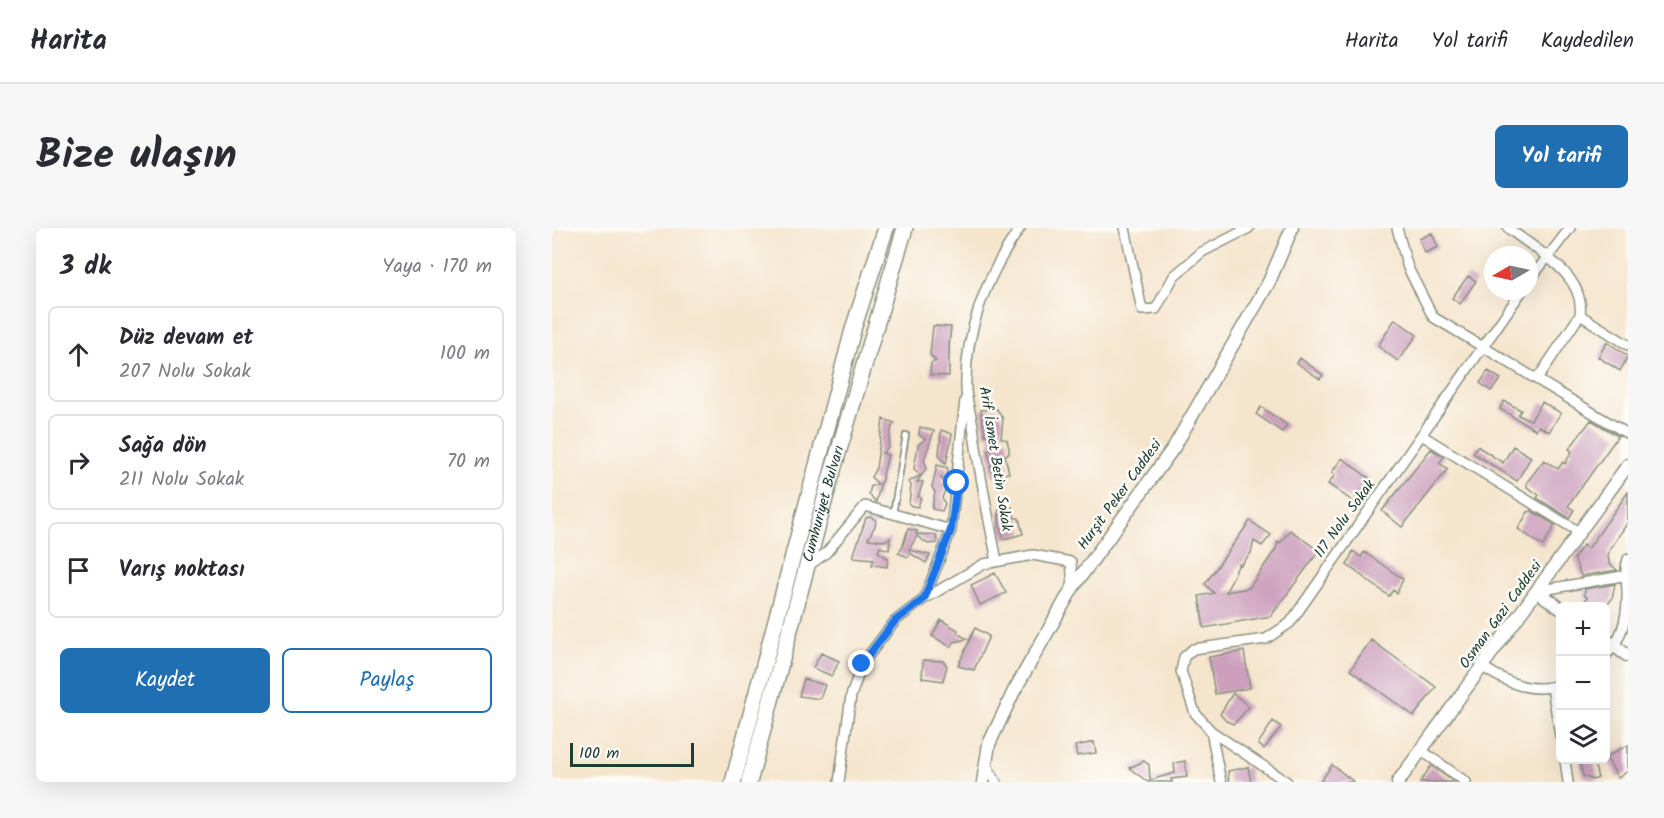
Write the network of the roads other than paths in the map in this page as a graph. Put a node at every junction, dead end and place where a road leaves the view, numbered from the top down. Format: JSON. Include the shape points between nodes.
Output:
{"nodes":[{"id":1,"x":886,"y":228,"type":"edge"},
{"id":2,"x":905,"y":228,"type":"edge"},
{"id":3,"x":1020,"y":228,"type":"edge"},
{"id":4,"x":1125,"y":228,"type":"edge"},
{"id":5,"x":1249,"y":228,"type":"edge"},
{"id":6,"x":1292,"y":228,"type":"edge"},
{"id":7,"x":1397,"y":228,"type":"edge"},
{"id":8,"x":1508,"y":228,"type":"edge"},
{"id":9,"x":1570,"y":228,"type":"edge"},
{"id":10,"x":1546,"y":256,"type":"junction"},
{"id":11,"x":1538,"y":268,"type":"edge"},
{"id":12,"x":1516,"y":300,"type":"edge"},
{"id":13,"x":1580,"y":315,"type":"junction"},
{"id":14,"x":1628,"y":345,"type":"edge"},
{"id":15,"x":1483,"y":349,"type":"junction"},
{"id":16,"x":1538,"y":378,"type":"junction"},
{"id":17,"x":966,"y":391,"type":"junction"},
{"id":18,"x":1628,"y":434,"type":"edge"},
{"id":19,"x":906,"y":435,"type":"dead end"},
{"id":20,"x":1423,"y":436,"type":"junction"},
{"id":21,"x":1628,"y":465,"type":"edge"},
{"id":22,"x":893,"y":514,"type":"junction"},
{"id":23,"x":951,"y":530,"type":"junction"},
{"id":24,"x":1579,"y":532,"type":"junction"},
{"id":25,"x":1628,"y":559,"type":"edge"},
{"id":26,"x":997,"y":561,"type":"junction"},
{"id":27,"x":808,"y":566,"type":"junction"},
{"id":28,"x":1626,"y":576,"type":"edge"},
{"id":29,"x":1073,"y":587,"type":"junction"},
{"id":30,"x":1537,"y":591,"type":"junction"},
{"id":31,"x":924,"y":599,"type":"junction"},
{"id":32,"x":1556,"y":605,"type":"edge"},
{"id":33,"x":1610,"y":643,"type":"edge"},
{"id":34,"x":1610,"y":648,"type":"edge"},
{"id":35,"x":1628,"y":656,"type":"edge"},
{"id":36,"x":1483,"y":667,"type":"junction"},
{"id":37,"x":1556,"y":685,"type":"edge"},
{"id":38,"x":1211,"y":731,"type":"junction"},
{"id":39,"x":1422,"y":751,"type":"junction"},
{"id":40,"x":986,"y":764,"type":"junction"},
{"id":41,"x":1565,"y":764,"type":"edge"},
{"id":42,"x":733,"y":782,"type":"edge"},
{"id":43,"x":749,"y":782,"type":"edge"},
{"id":44,"x":839,"y":782,"type":"edge"},
{"id":45,"x":983,"y":782,"type":"edge"},
{"id":46,"x":996,"y":782,"type":"edge"},
{"id":47,"x":1221,"y":782,"type":"edge"},
{"id":48,"x":1287,"y":782,"type":"edge"},
{"id":49,"x":1398,"y":782,"type":"edge"},
{"id":50,"x":1466,"y":782,"type":"edge"},
{"id":51,"x":1568,"y":782,"type":"edge"}],
"edges":[{"from":1,"to":42,"type":"main road","name":"Cumhuriyet Bulvarı","via":[[854,326]]},
{"from":2,"to":27,"type":"main road","name":"Cumhuriyet Bulvarı"},
{"from":3,"to":17,"type":"street","name":"Arif İsmet Betin Sokak","via":[[1004,252],[974,321]]},
{"from":4,"to":5,"type":"street","via":[[1142,310],[1156,309],[1174,276],[1202,252]]},
{"from":6,"to":29,"type":"street","name":"Hurşit Peker Caddesi","via":[[1269,282],[1174,447]]},
{"from":7,"to":15,"type":"street","via":[[1408,268],[1433,317]]},
{"from":8,"to":10,"type":"street"},
{"from":9,"to":10,"type":"street"},
{"from":10,"to":11,"type":"street"},
{"from":10,"to":13,"type":"street","via":[[1577,289],[1582,302]]},
{"from":12,"to":15,"type":"street","name":"117 Nolu Sokak"},
{"from":13,"to":14,"type":"street"},
{"from":13,"to":16,"type":"street"},
{"from":15,"to":16,"type":"street"},
{"from":15,"to":20,"type":"street","name":"117 Nolu Sokak"},
{"from":16,"to":18,"type":"street"},
{"from":17,"to":23,"type":"street"},
{"from":17,"to":26,"type":"street","name":"Arif İsmet Betin Sokak"},
{"from":19,"to":22,"type":"lane"},
{"from":20,"to":24,"type":"street"},
{"from":20,"to":38,"type":"street","name":"117 Nolu Sokak","via":[[1290,623],[1266,639],[1193,650],[1184,657],[1181,671],[1195,713]]},
{"from":21,"to":24,"type":"street","name":"Osman Gazi Caddesi"},
{"from":22,"to":23,"type":"street"},
{"from":22,"to":27,"type":"street","via":[[865,506],[826,553]]},
{"from":23,"to":31,"type":"street"},
{"from":24,"to":30,"type":"street","name":"Osman Gazi Caddesi"},
{"from":25,"to":28,"type":"street"},
{"from":26,"to":29,"type":"street","via":[[1033,555],[1071,562]]},
{"from":26,"to":31,"type":"street","via":[[984,564]]},
{"from":27,"to":43,"type":"main road","name":"Cumhuriyet Bulvarı"},
{"from":28,"to":30,"type":"street"},
{"from":28,"to":33,"type":"street","via":[[1626,613]]},
{"from":29,"to":40,"type":"street","name":"Hurşit Peker Caddesi","via":[[1014,691],[989,744]]},
{"from":30,"to":32,"type":"street"},
{"from":30,"to":36,"type":"street","name":"Osman Gazi Caddesi"},
{"from":31,"to":44,"type":"street","via":[[895,621],[862,664],[851,696]]},
{"from":34,"to":35,"type":"street"},
{"from":36,"to":37,"type":"street","via":[[1503,681],[1530,687]]},
{"from":36,"to":39,"type":"street","name":"Osman Gazi Caddesi"},
{"from":38,"to":47,"type":"street"},
{"from":38,"to":48,"type":"street"},
{"from":39,"to":49,"type":"street","name":"Osman Gazi Caddesi"},
{"from":39,"to":50,"type":"street"},
{"from":40,"to":45,"type":"street","name":"Hurşit Peker Caddesi"},
{"from":40,"to":46,"type":"street"},
{"from":41,"to":51,"type":"street"}]}
